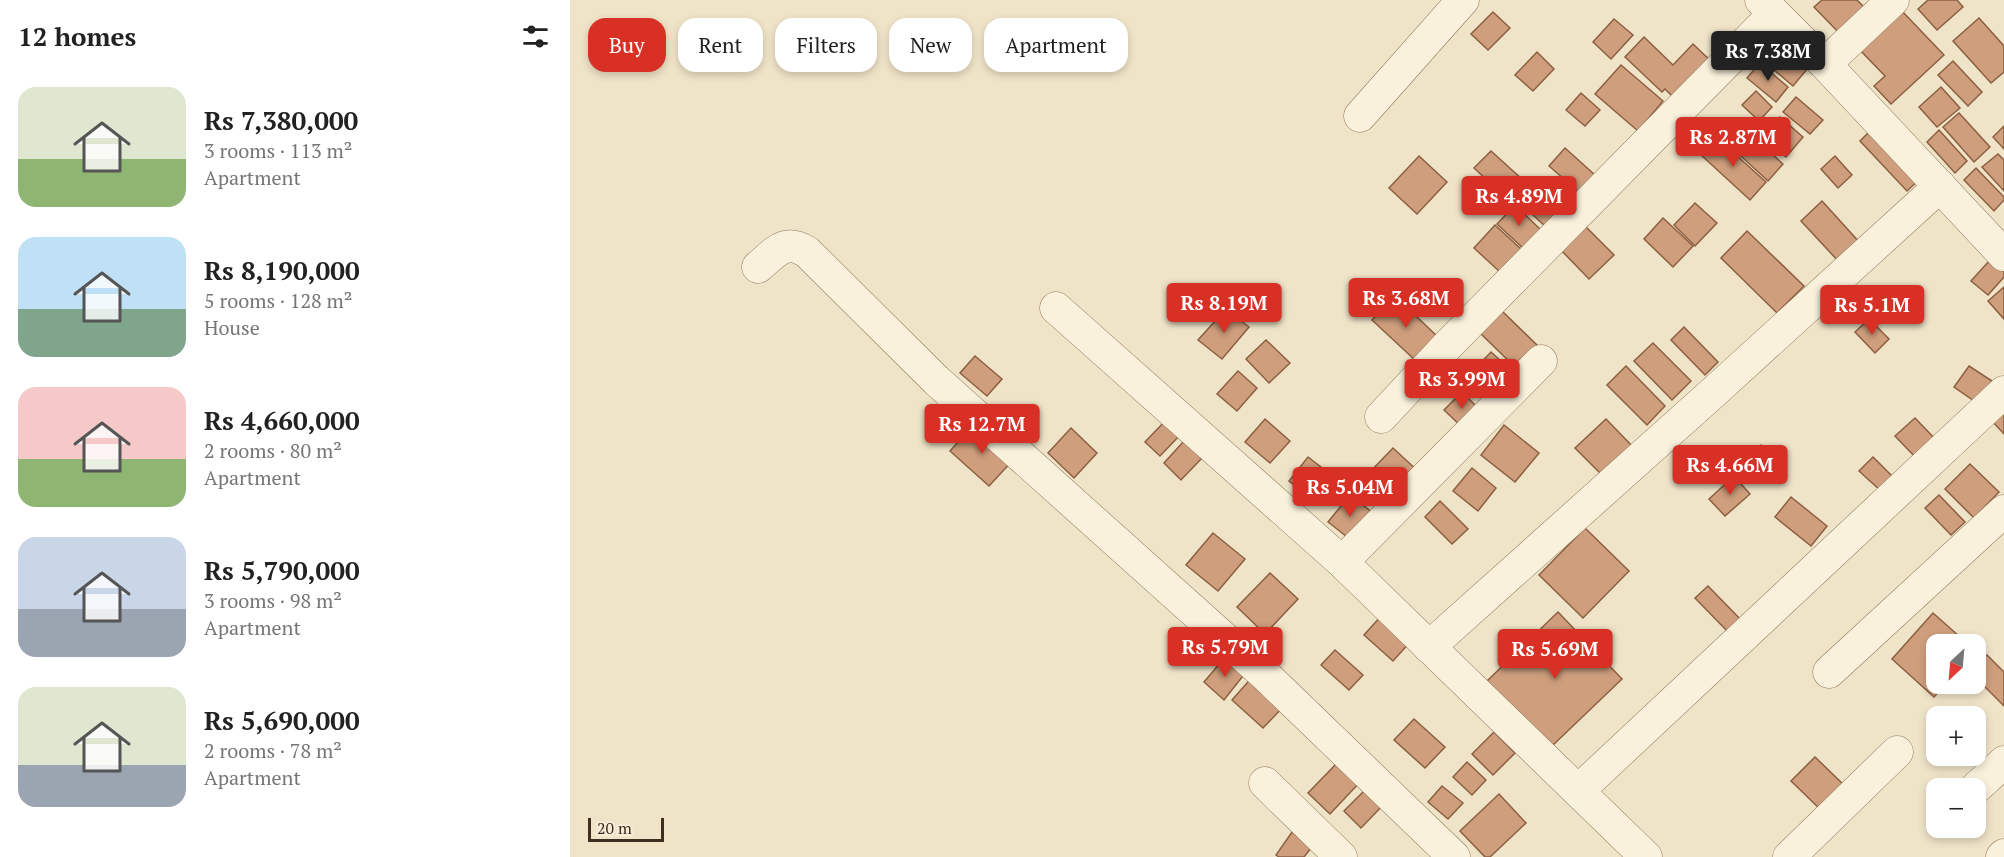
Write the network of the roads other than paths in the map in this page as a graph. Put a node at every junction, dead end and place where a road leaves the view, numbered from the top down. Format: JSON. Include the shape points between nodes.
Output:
{"nodes":[{"id":1,"x":1463,"y":0,"type":"edge"},
{"id":2,"x":1893,"y":0,"type":"edge"},
{"id":3,"x":1768,"y":7,"type":"edge"},
{"id":4,"x":1825,"y":64,"type":"junction"},
{"id":5,"x":1360,"y":116,"type":"dead end"},
{"id":6,"x":1940,"y":186,"type":"junction"},
{"id":7,"x":2001,"y":244,"type":"edge"},
{"id":8,"x":758,"y":267,"type":"dead end"},
{"id":9,"x":1056,"y":308,"type":"dead end"},
{"id":10,"x":1541,"y":361,"type":"dead end"},
{"id":11,"x":2004,"y":392,"type":"edge"},
{"id":12,"x":1381,"y":417,"type":"dead end"},
{"id":13,"x":2004,"y":511,"type":"edge"},
{"id":14,"x":1342,"y":562,"type":"junction"},
{"id":15,"x":1429,"y":647,"type":"junction"},
{"id":16,"x":1829,"y":672,"type":"dead end"},
{"id":17,"x":1897,"y":752,"type":"dead end"},
{"id":18,"x":2004,"y":762,"type":"edge"},
{"id":19,"x":1986,"y":779,"type":"edge"},
{"id":20,"x":1265,"y":783,"type":"dead end"},
{"id":21,"x":1578,"y":791,"type":"junction"},
{"id":22,"x":1341,"y":857,"type":"edge"},
{"id":23,"x":1454,"y":857,"type":"edge"},
{"id":24,"x":1646,"y":857,"type":"edge"},
{"id":25,"x":1789,"y":857,"type":"edge"}],
"edges":[{"from":1,"to":5,"type":"street"},
{"from":2,"to":4,"type":"street"},
{"from":3,"to":4,"type":"street"},
{"from":3,"to":12,"type":"street"},
{"from":4,"to":6,"type":"street"},
{"from":6,"to":7,"type":"street"},
{"from":6,"to":15,"type":"street"},
{"from":8,"to":23,"type":"street","via":[[783,246],[797,246],[807,252],[936,380],[1264,674]]},
{"from":9,"to":14,"type":"street"},
{"from":10,"to":14,"type":"street"},
{"from":11,"to":21,"type":"street"},
{"from":13,"to":16,"type":"street"},
{"from":14,"to":15,"type":"street"},
{"from":15,"to":21,"type":"street"},
{"from":17,"to":25,"type":"street"},
{"from":18,"to":19,"type":"street"},
{"from":20,"to":22,"type":"street"},
{"from":21,"to":24,"type":"street"}]}
